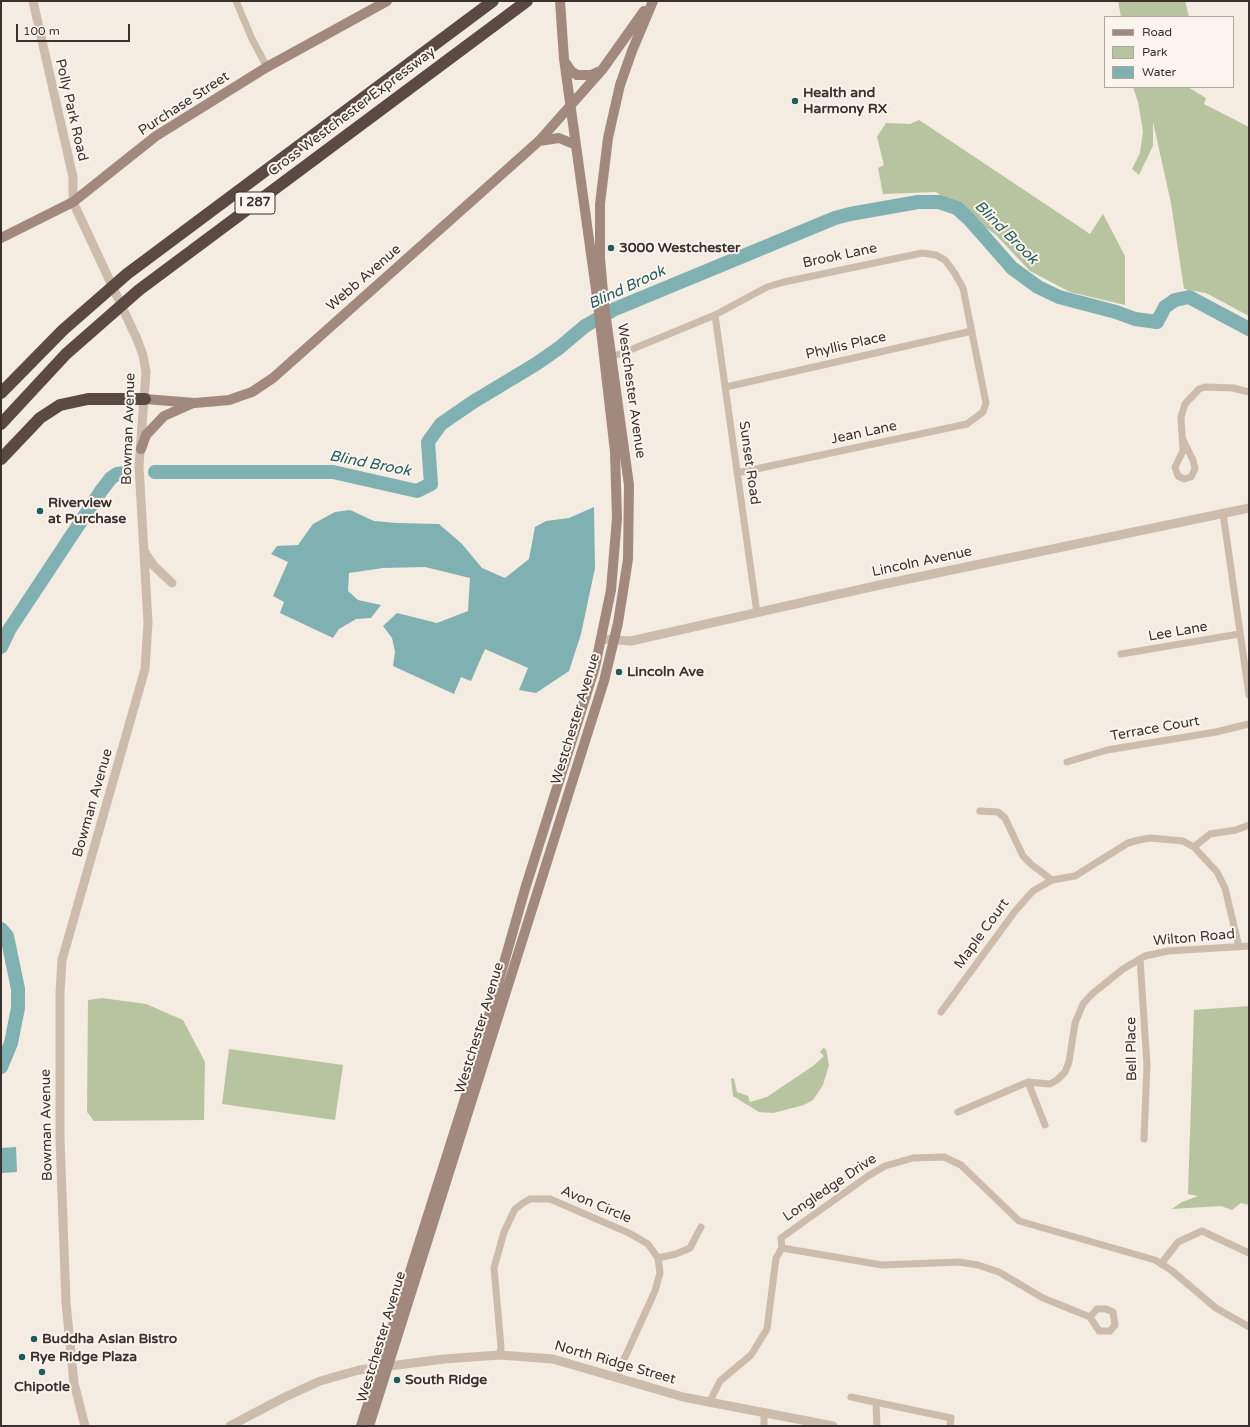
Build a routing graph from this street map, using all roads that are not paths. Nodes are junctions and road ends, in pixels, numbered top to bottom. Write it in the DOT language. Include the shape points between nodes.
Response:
graph roads {
  1 [pos="33,1"];
  2 [pos="236,1"];
  3 [pos="387,1"];
  4 [pos="493,1"];
  5 [pos="527,1"];
  6 [pos="560,1"];
  7 [pos="652,1"];
  8 [pos="564,59"];
  9 [pos="267,67"];
  10 [pos="602,70"];
  11 [pos="571,106"];
  12 [pos="539,141"];
  13 [pos="576,145"];
  14 [pos="73,202"];
  15 [pos="1,238"];
  16 [pos="601,302"];
  17 [pos="715,315"];
  18 [pos="972,331"];
  19 [pos="608,357"];
  20 [pos="726,387"];
  21 [pos="1249,392"];
  22 [pos="1,393"];
  23 [pos="145,399"];
  24 [pos="195,403"];
  25 [pos="986,403"];
  26 [pos="1,424"];
  27 [pos="1183,440"];
  28 [pos="141,449"];
  29 [pos="1,459"];
  30 [pos="737,473"];
  31 [pos="1249,508"];
  32 [pos="1223,513"];
  33 [pos="144,550"];
  34 [pos="172,583"];
  35 [pos="757,613"];
  36 [pos="1239,634"];
  37 [pos="601,639"];
  38 [pos="615,640"];
  39 [pos="1121,654"];
  40 [pos="1249,695"];
  41 [pos="1249,724"];
  42 [pos="1067,762"];
  43 [pos="980,812"];
  44 [pos="1249,825"];
  45 [pos="1194,847"];
  46 [pos="1052,880"];
  47 [pos="1249,946"];
  48 [pos="1239,947"];
  49 [pos="1140,960"];
  50 [pos="941,1012"];
  51 [pos="1028,1082"];
  52 [pos="958,1112"];
  53 [pos="1045,1125"];
  54 [pos="1144,1139"];
  55 [pos="701,1227"];
  56 [pos="782,1248"];
  57 [pos="1249,1253"];
  58 [pos="658,1258"];
  59 [pos="1161,1264"];
  60 [pos="1090,1317"];
  61 [pos="1249,1327"];
  62 [pos="500,1355"];
  63 [pos="384,1367"];
  64 [pos="617,1378"];
  65 [pos="851,1397"];
  66 [pos="708,1403"];
  67 [pos="876,1403"];
  68 [pos="764,1414"];
  69 [pos="85,1426"];
  70 [pos="230,1426"];
  71 [pos="361,1426"];
  72 [pos="369,1426"];
  73 [pos="764,1426"];
  74 [pos="833,1426"];
  75 [pos="877,1426"];
  76 [pos="950,1426"];
  1 -- 14 [label="street, Polly Park Road" via="73,177"];
  2 -- 9 [label="street" via="252,40"];
  3 -- 9 [label="main road, Purchase Street"];
  4 -- 22 [label="highway, Cross Westchester Expressway / I 287" via="127,274 52,340"];
  5 -- 26 [label="highway, Cross Westchester Expressway / I 287" via="134,294 61,359"];
  6 -- 8 [label="main road, Westchester Avenue"];
  7 -- 10 [label="main road, Webb Avenue"];
  7 -- 16 [label="main road, Westchester Avenue" via="620,85 608,138 600,219"];
  8 -- 10 [label="main road" via="571,72 577,75 591,76"];
  8 -- 11 [label="main road, Westchester Avenue"];
  9 -- 14 [label="main road, Purchase Street" via="156,136"];
  10 -- 11 [label="main road, Webb Avenue"];
  11 -- 12 [label="main road, Webb Avenue"];
  11 -- 13 [label="main road, Westchester Avenue"];
  12 -- 13 [label="main road" via="559,138"];
  12 -- 24 [label="main road, Webb Avenue" via="273,378 242,397"];
  13 -- 16 [label="main road, Westchester Avenue"];
  14 -- 15 [label="main road, Purchase Street"];
  14 -- 23 [label="street, Bowman Avenue" via="134,330 145,363"];
  16 -- 19 [label="main road, Westchester Avenue"];
  17 -- 18 [label="street, Brook Lane" via="767,287 784,282 899,257 930,253 945,260 954,272 962,288"];
  17 -- 19 [label="street, Brook Lane"];
  17 -- 20 [label="street, Sunset Road"];
  18 -- 20 [label="street, Phyllis Place"];
  18 -- 25 [label="street, Brook Lane"];
  19 -- 37 [label="main road, Westchester Avenue" via="617,496 613,575"];
  19 -- 38 [label="main road, Westchester Avenue" via="626,457 630,512 627,568"];
  20 -- 30 [label="street, Sunset Road"];
  21 -- 27 [label="street" via="1223,387 1199,389 1185,404 1181,417"];
  23 -- 24 [label="main road, Webb Avenue"];
  23 -- 28 [label="street, Bowman Avenue"];
  23 -- 29 [label="highway" via="88,399 60,405 40,418"];
  24 -- 28 [label="main road" via="164,416 146,435"];
  25 -- 30 [label="street, Jean Lane" via="983,412 967,424"];
  27 -- 27 [label="street" via="1195,469 1191,477 1184,479 1178,476 1175,467 1183,451"];
  28 -- 33 [label="street, Bowman Avenue"];
  30 -- 35 [label="street, Sunset Road"];
  31 -- 32 [label="street, Lincoln Avenue"];
  32 -- 35 [label="street, Lincoln Avenue"];
  32 -- 36 [label="street"];
  33 -- 34 [label="street" via="154,566"];
  33 -- 69 [label="street, Bowman Avenue" via="148,623 145,669 62,960 60,980 60,1139 66,1303 74,1383"];
  35 -- 38 [label="street, Lincoln Avenue" via="631,641"];
  36 -- 39 [label="street, Lee Lane"];
  36 -- 40 [label="street"];
  37 -- 38 [label="street, Lincoln Avenue"];
  37 -- 63 [label="main road, Westchester Avenue" via="595,667"];
  38 -- 63 [label="main road, Westchester Avenue"];
  41 -- 42 [label="street, Terrace Court" via="1107,750"];
  43 -- 46 [label="street" via="998,812 1005,818 1023,856"];
  44 -- 45 [label="street" via="1210,834"];
  45 -- 46 [label="street" via="1183,841 1170,839 1138,840 1128,843 1075,876"];
  45 -- 48 [label="street" via="1218,872 1225,888"];
  46 -- 50 [label="street, Maple Court" via="1033,891 1016,910"];
  47 -- 48 [label="street, Wilton Road"];
  48 -- 49 [label="street, Wilton Road" via="1168,951 1145,956"];
  49 -- 51 [label="street, Wilton Road" via="1122,969 1083,1004 1075,1023 1065,1072 1050,1084"];
  49 -- 54 [label="street, Bell Place" via="1147,1065"];
  51 -- 52 [label="street, Wilton Road"];
  51 -- 53 [label="street"];
  55 -- 58 [label="street" via="690,1248"];
  56 -- 59 [label="street, Longledge Drive" via="781,1238 788,1232 885,1166 913,1158 944,1157 971,1173 1019,1221 1141,1255"];
  56 -- 60 [label="street" via="882,1265 959,1262 978,1265 999,1272 1043,1298"];
  56 -- 66 [label="street, Longledge Drive" via="776,1258 767,1329 751,1355 720,1381"];
  57 -- 59 [label="street" via="1202,1231 1178,1242"];
  58 -- 62 [label="street, Avon Circle" via="648,1244 629,1233 561,1203 542,1198 530,1199 523,1203 510,1217 494,1268"];
  58 -- 64 [label="street" via="660,1273 655,1291 620,1366"];
  59 -- 61 [label="street, Longledge Drive" via="1172,1270 1216,1308"];
  62 -- 63 [label="street, North Ridge Street"];
  62 -- 64 [label="street, North Ridge Street" via="553,1359"];
  63 -- 70 [label="street, North Ridge Street" via="359,1370 320,1381"];
  63 -- 71 [label="main road, Westchester Avenue"];
  63 -- 72 [label="main road, Westchester Avenue"];
  64 -- 66 [label="street, North Ridge Street"];
  65 -- 67 [label="street"];
  66 -- 68 [label="street, North Ridge Street"];
  67 -- 75 [label="street"];
  67 -- 76 [label="street" via="951,1418"];
  68 -- 73 [label="street"];
  68 -- 74 [label="street, North Ridge Street"];
}
